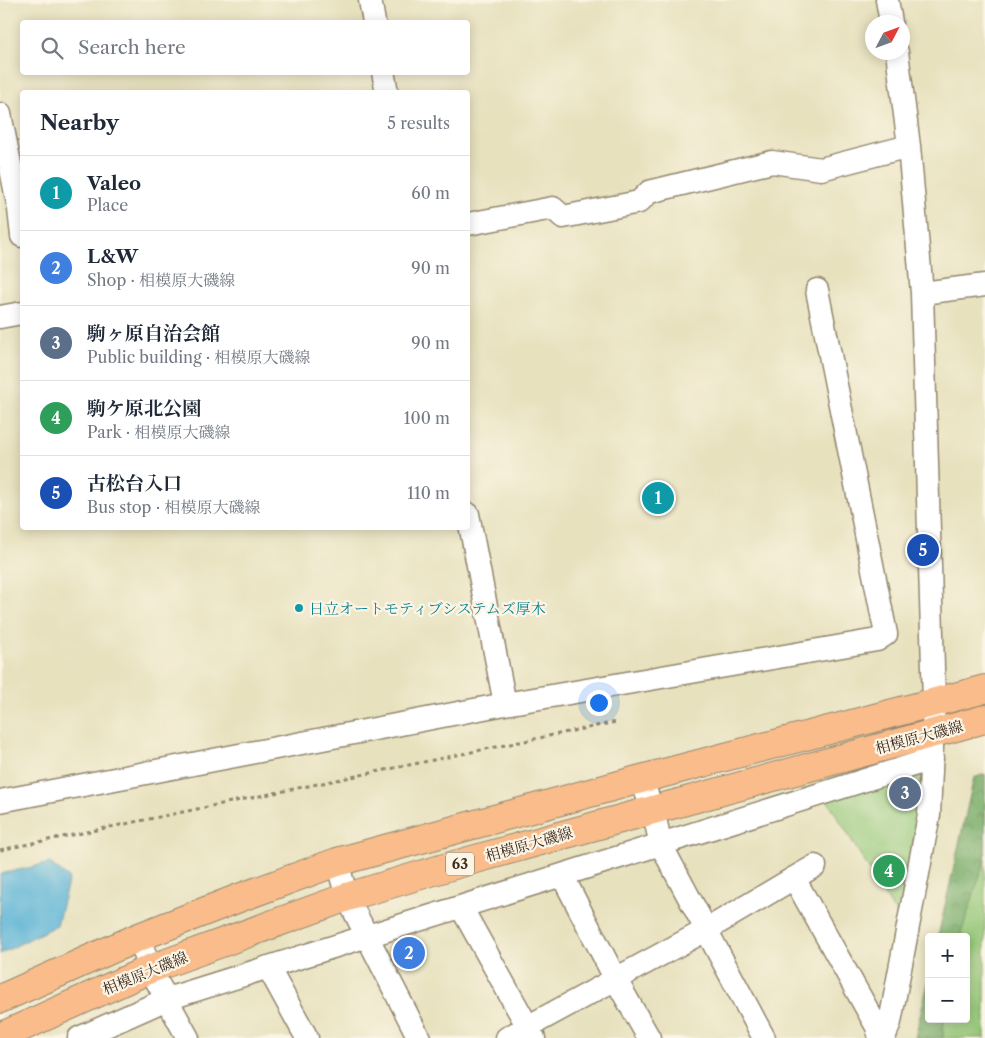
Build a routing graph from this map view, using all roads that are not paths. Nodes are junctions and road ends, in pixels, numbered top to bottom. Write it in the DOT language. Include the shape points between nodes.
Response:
graph roads {
  1 [pos="370,0"];
  2 [pos="887,0"];
  3 [pos="890,15"];
  4 [pos="374,20"];
  5 [pos="897,60"];
  6 [pos="384,75"];
  7 [pos="387,90"];
  8 [pos="0,114"];
  9 [pos="909,146"];
  10 [pos="14,212"];
  11 [pos="470,224"];
  12 [pos="20,230"];
  13 [pos="985,285"];
  14 [pos="816,290"];
  15 [pos="922,293"];
  16 [pos="20,313"];
  17 [pos="0,317"];
  18 [pos="470,524"];
  19 [pos="985,689"];
  20 [pos="934,702"];
  21 [pos="505,704"];
  22 [pos="985,719"];
  23 [pos="934,732"];
  24 [pos="932,759"];
  25 [pos="642,779"];
  26 [pos="0,801"];
  27 [pos="653,810"];
  28 [pos="660,845"];
  29 [pos="337,862"];
  30 [pos="815,866"];
  31 [pos="562,875"];
  32 [pos="794,878"];
  33 [pos="347,897"];
  34 [pos="461,907"];
  35 [pos="706,930"];
  36 [pos="140,937"];
  37 [pos="366,937"];
  38 [pos="268,967"];
  39 [pos="150,969"];
  40 [pos="616,980"];
  41 [pos="0,999"];
  42 [pos="167,999"];
  43 [pos="531,1033"];
  44 [pos="0,1037"];
  45 [pos="79,1038"];
  46 [pos="188,1038"];
  47 [pos="306,1038"];
  48 [pos="420,1038"];
  49 [pos="507,1038"];
  50 [pos="648,1038"];
  51 [pos="764,1038"];
  52 [pos="880,1038"];
  53 [pos="884,1038"];
  1 -- 4 [label="street"];
  2 -- 3 [label="street"];
  5 -- 9 [label="street"];
  6 -- 7 [label="street"];
  8 -- 10 [label="street"];
  9 -- 11 [label="street" via="821,169 772,162 649,192 639,202 563,217 553,208"];
  9 -- 15 [label="street"];
  10 -- 12 [label="street"];
  13 -- 15 [label="street"];
  14 -- 21 [label="street" via="886,634 877,640"];
  15 -- 20 [label="street"];
  16 -- 17 [label="street"];
  18 -- 21 [label="street"];
  19 -- 20 [label="main road, 相模原大磯線 / 63"];
  20 -- 23 [label="street"];
  20 -- 25 [label="main road, 相模原大磯線 / 63"];
  21 -- 26 [label="street"];
  22 -- 23 [label="main road, 相模原大磯線 / 63"];
  23 -- 24 [label="street"];
  23 -- 27 [label="main road, 相模原大磯線 / 63"];
  24 -- 28 [label="street"];
  24 -- 53 [label="street" via="929,815 890,1022"];
  25 -- 27 [label="street"];
  25 -- 29 [label="main road, 相模原大磯線 / 63"];
  27 -- 28 [label="street"];
  27 -- 33 [label="main road, 相模原大磯線 / 63"];
  28 -- 31 [label="street"];
  28 -- 35 [label="street"];
  29 -- 33 [label="street"];
  29 -- 36 [label="main road, 相模原大磯線 / 63"];
  30 -- 32 [label="street"];
  31 -- 34 [label="street"];
  31 -- 40 [label="street"];
  32 -- 35 [label="street"];
  32 -- 52 [label="street" via="877,1027"];
  33 -- 37 [label="street"];
  33 -- 39 [label="main road, 相模原大磯線 / 63"];
  34 -- 37 [label="street"];
  34 -- 43 [label="street"];
  35 -- 40 [label="street"];
  35 -- 51 [label="street"];
  36 -- 39 [label="street"];
  36 -- 41 [label="main road, 相模原大磯線 / 63"];
  37 -- 38 [label="street"];
  37 -- 48 [label="street"];
  38 -- 42 [label="street"];
  38 -- 47 [label="street"];
  39 -- 42 [label="street"];
  39 -- 44 [label="main road, 相模原大磯線 / 63"];
  40 -- 43 [label="street"];
  40 -- 50 [label="street"];
  42 -- 45 [label="street"];
  42 -- 46 [label="street"];
  43 -- 49 [label="street"];
}
